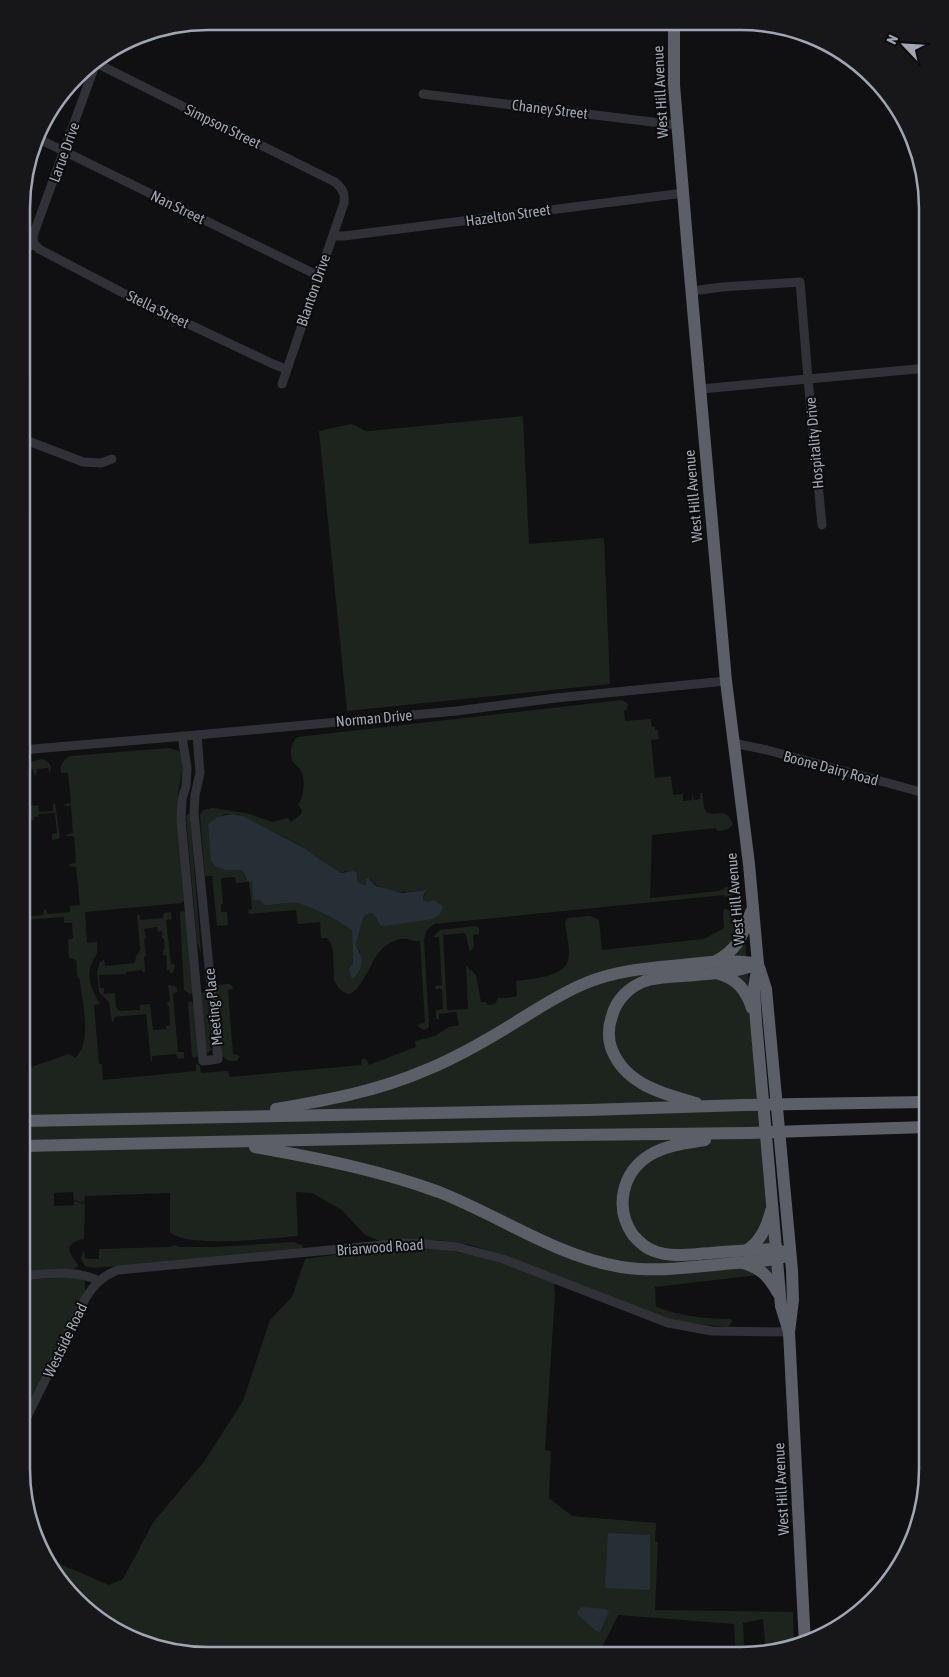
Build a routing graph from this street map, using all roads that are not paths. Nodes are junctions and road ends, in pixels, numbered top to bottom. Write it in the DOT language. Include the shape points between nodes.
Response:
graph roads {
  1 [pos="674,30"];
  2 [pos="102,65"];
  3 [pos="91,74"];
  4 [pos="422,94"];
  5 [pos="677,125"];
  6 [pos="43,141"];
  7 [pos="64,152"];
  8 [pos="684,193"];
  9 [pos="344,196"];
  10 [pos="333,236"];
  11 [pos="34,244"];
  12 [pos="30,246"];
  13 [pos="318,276"];
  14 [pos="692,291"];
  15 [pos="286,369"];
  16 [pos="919,369"];
  17 [pos="808,379"];
  18 [pos="282,384"];
  19 [pos="701,389"];
  20 [pos="30,442"];
  21 [pos="112,459"];
  22 [pos="822,525"];
  23 [pos="726,682"];
  24 [pos="197,735"];
  25 [pos="182,736"];
  26 [pos="733,743"];
  27 [pos="30,749"];
  28 [pos="919,792"];
  29 [pos="752,908"];
  30 [pos="758,964"];
  31 [pos="716,967"];
  32 [pos="756,1021"];
  33 [pos="919,1102"];
  34 [pos="710,1106"];
  35 [pos="214,1116"];
  36 [pos="30,1121"];
  37 [pos="919,1127"];
  38 [pos="748,1133"];
  39 [pos="228,1142"];
  40 [pos="30,1146"];
  41 [pos="772,1203"];
  42 [pos="776,1254"];
  43 [pos="790,1255"];
  44 [pos="743,1256"];
  45 [pos="30,1276"];
  46 [pos="99,1280"];
  47 [pos="780,1296"];
  48 [pos="789,1332"];
  49 [pos="30,1411"];
  50 [pos="805,1635"];
  1 -- 5 [label="highway, West Hill Avenue"];
  2 -- 9 [label="street, Simpson Street" via="335,182 341,186"];
  3 -- 7 [label="street, Larue Drive"];
  4 -- 5 [label="street, Chaney Street"];
  5 -- 8 [label="highway, West Hill Avenue"];
  6 -- 7 [label="street, Nan Street"];
  7 -- 11 [label="street, Larue Drive" via="32,238"];
  7 -- 13 [label="street, Nan Street"];
  8 -- 10 [label="street, Hazelton Street"];
  8 -- 14 [label="highway, West Hill Avenue"];
  9 -- 10 [label="street, Blanton Drive"];
  10 -- 13 [label="street, Blanton Drive"];
  11 -- 12 [label="street"];
  11 -- 15 [label="street, Stella Street" via="39,250 125,294"];
  13 -- 15 [label="street, Blanton Drive"];
  14 -- 17 [label="street" via="800,282"];
  14 -- 19 [label="highway, West Hill Avenue"];
  15 -- 18 [label="street, Blanton Drive"];
  16 -- 17 [label="street"];
  17 -- 19 [label="street, Hospitality Drive"];
  17 -- 22 [label="street, Hospitality Drive"];
  19 -- 23 [label="highway, West Hill Avenue"];
  20 -- 21 [label="street" via="84,462 101,463"];
  23 -- 24 [label="street, Norman Drive"];
  23 -- 26 [label="highway, West Hill Avenue"];
  24 -- 25 [label="street, Norman Drive"];
  24 -- 25 [label="street, Meeting Place" via="200,773 195,795 195,821 218,1059 203,1061 181,818 187,768"];
  25 -- 27 [label="street, Norman Drive"];
  26 -- 28 [label="street, Boone Dairy Road"];
  26 -- 29 [label="highway, West Hill Avenue"];
  29 -- 30 [label="highway, West Hill Avenue"];
  29 -- 31 [label="highway" via="737,946"];
  30 -- 31 [label="highway" via="742,961"];
  30 -- 32 [label="highway, West Hill Avenue" via="754,988"];
  30 -- 43 [label="highway, West Hill Avenue" via="766,989"];
  31 -- 32 [label="highway" via="744,990"];
  31 -- 34 [label="highway" via="644,982 630,989 612,1014 609,1029 611,1047 628,1073 662,1093"];
  31 -- 35 [label="highway" via="631,970 586,983 465,1052 383,1087 325,1101"];
  32 -- 41 [label="highway, West Hill Avenue"];
  33 -- 34 [label="highway, bridge"];
  34 -- 35 [label="highway"];
  35 -- 36 [label="highway"];
  37 -- 38 [label="highway, bridge"];
  38 -- 39 [label="highway"];
  38 -- 44 [label="highway" via="669,1147 649,1156 635,1167 627,1180 622,1203 633,1234 656,1252"];
  39 -- 40 [label="highway"];
  39 -- 44 [label="highway" via="399,1178 600,1263 677,1269"];
  41 -- 42 [label="highway, West Hill Avenue"];
  41 -- 44 [label="highway" via="759,1238"];
  42 -- 43 [label="highway"];
  42 -- 44 [label="highway"];
  42 -- 47 [label="highway, West Hill Avenue"];
  43 -- 48 [label="highway, West Hill Avenue" via="793,1300"];
  44 -- 47 [label="highway" via="762,1271"];
  45 -- 46 [label="street" via="80,1274"];
  46 -- 48 [label="street, Briarwood Road" via="118,1270 390,1244 426,1244 457,1247 503,1259 668,1323 712,1331"];
  46 -- 49 [label="street, Westside Road" via="85,1299"];
  47 -- 48 [label="highway, West Hill Avenue"];
  48 -- 50 [label="highway, West Hill Avenue"];
}
